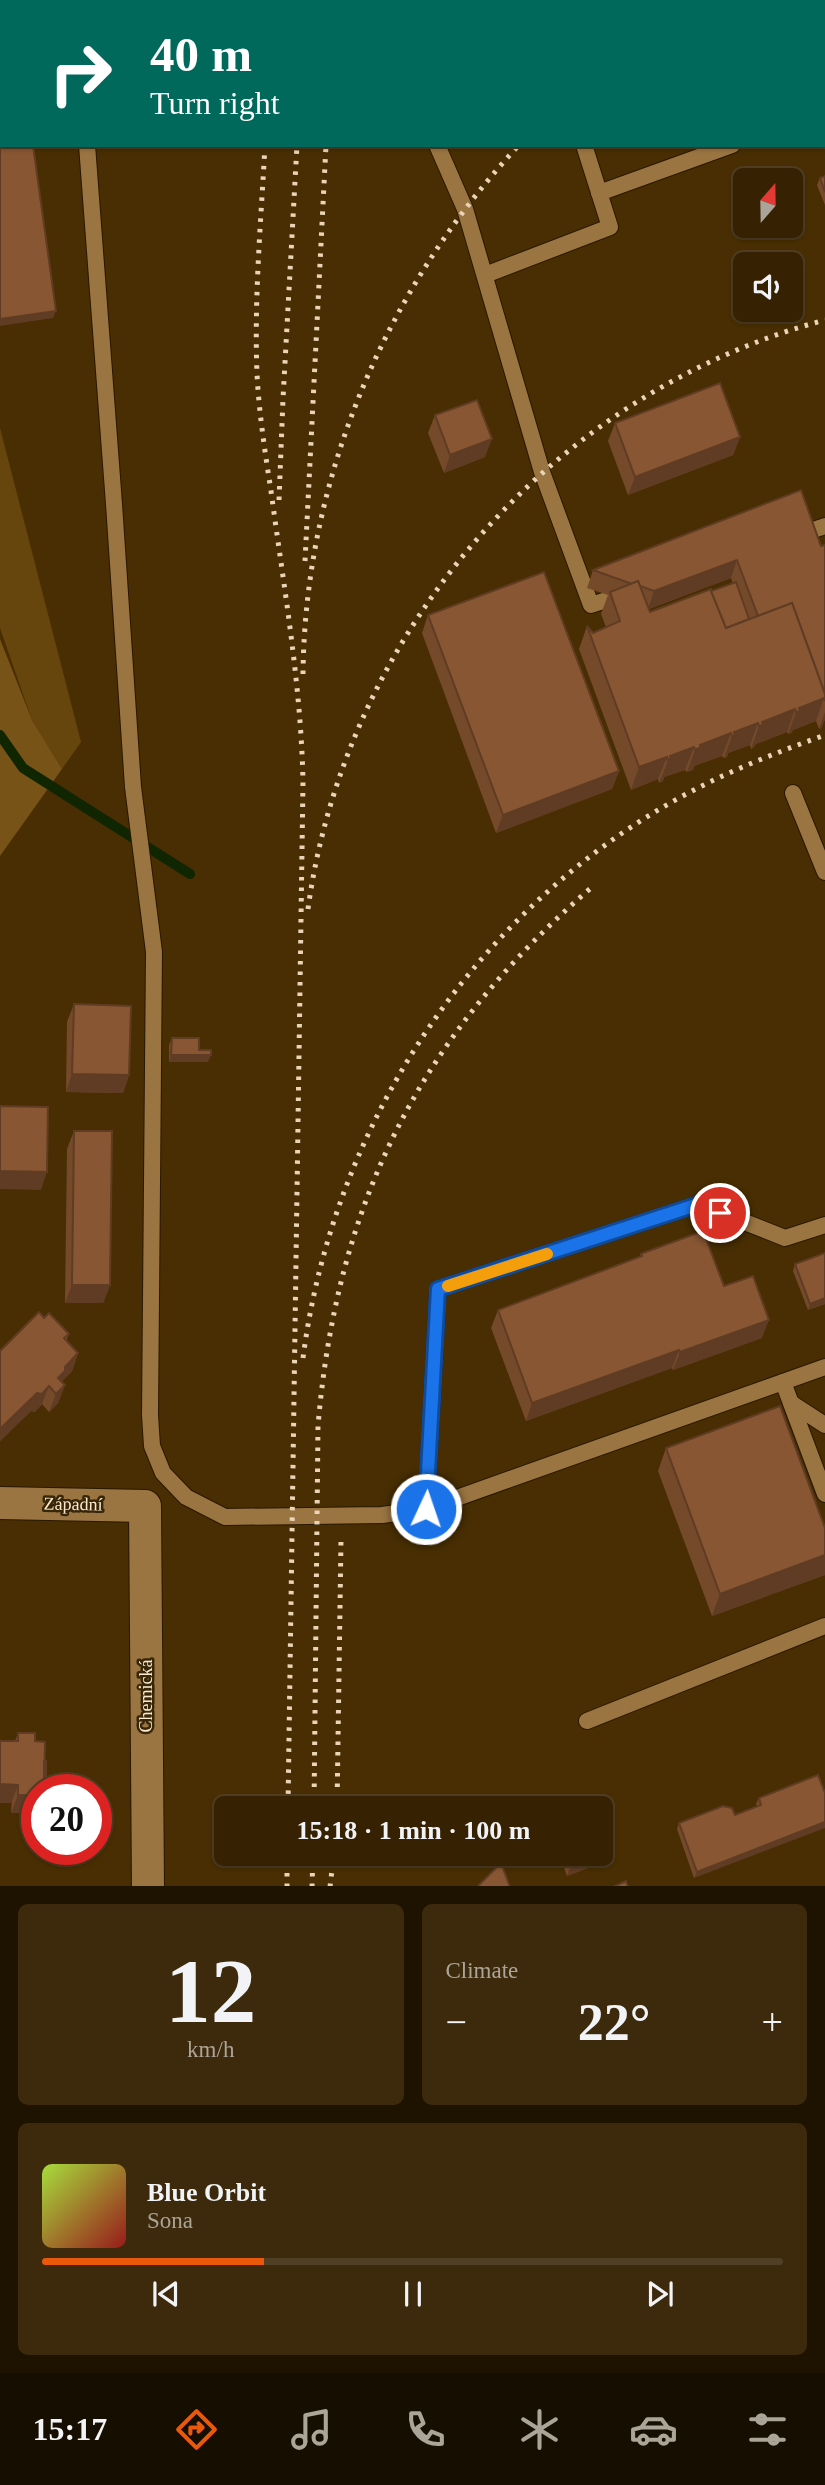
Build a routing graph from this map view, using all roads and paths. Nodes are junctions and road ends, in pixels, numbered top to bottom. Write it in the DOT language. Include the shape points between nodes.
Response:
graph roads {
  1 [pos="87,147"];
  2 [pos="438,147"];
  3 [pos="585,147"];
  4 [pos="726,147"];
  5 [pos="599,193"];
  6 [pos="485,275"];
  7 [pos="825,526"];
  8 [pos="786,539"];
  9 [pos="643,588"];
  10 [pos="793,793"];
  11 [pos="825,873"];
  12 [pos="825,1225"];
  13 [pos="825,1367"];
  14 [pos="783,1382"];
  15 [pos="791,1403"];
  16 [pos="825,1425"];
  17 [pos="825,1494"];
  18 [pos="0,1503"];
  19 [pos="145,1506"];
  20 [pos="426,1509"];
  21 [pos="825,1626"];
  22 [pos="587,1721"];
  23 [pos="148,1886"];
  1 -- 20 [label="lane" via="133,787 153,952 152,1446 163,1474 186,1497 225,1517 382,1516"];
  2 -- 6 [label="lane" via="465,209"];
  3 -- 5 [label="lane"];
  4 -- 5 [label="lane"];
  5 -- 6 [label="lane" via="610,227"];
  6 -- 9 [label="lane" via="542,472 591,606"];
  7 -- 8 [label="lane"];
  10 -- 11 [label="lane"];
  12 -- 20 [label="lane" via="785,1238 699,1204 438,1289"];
  13 -- 14 [label="lane"];
  14 -- 15 [label="lane"];
  14 -- 20 [label="lane"];
  15 -- 16 [label="lane"];
  15 -- 17 [label="lane"];
  18 -- 19 [label="street, Západní"];
  19 -- 23 [label="street, Chemická"];
  21 -- 22 [label="lane"];
}
